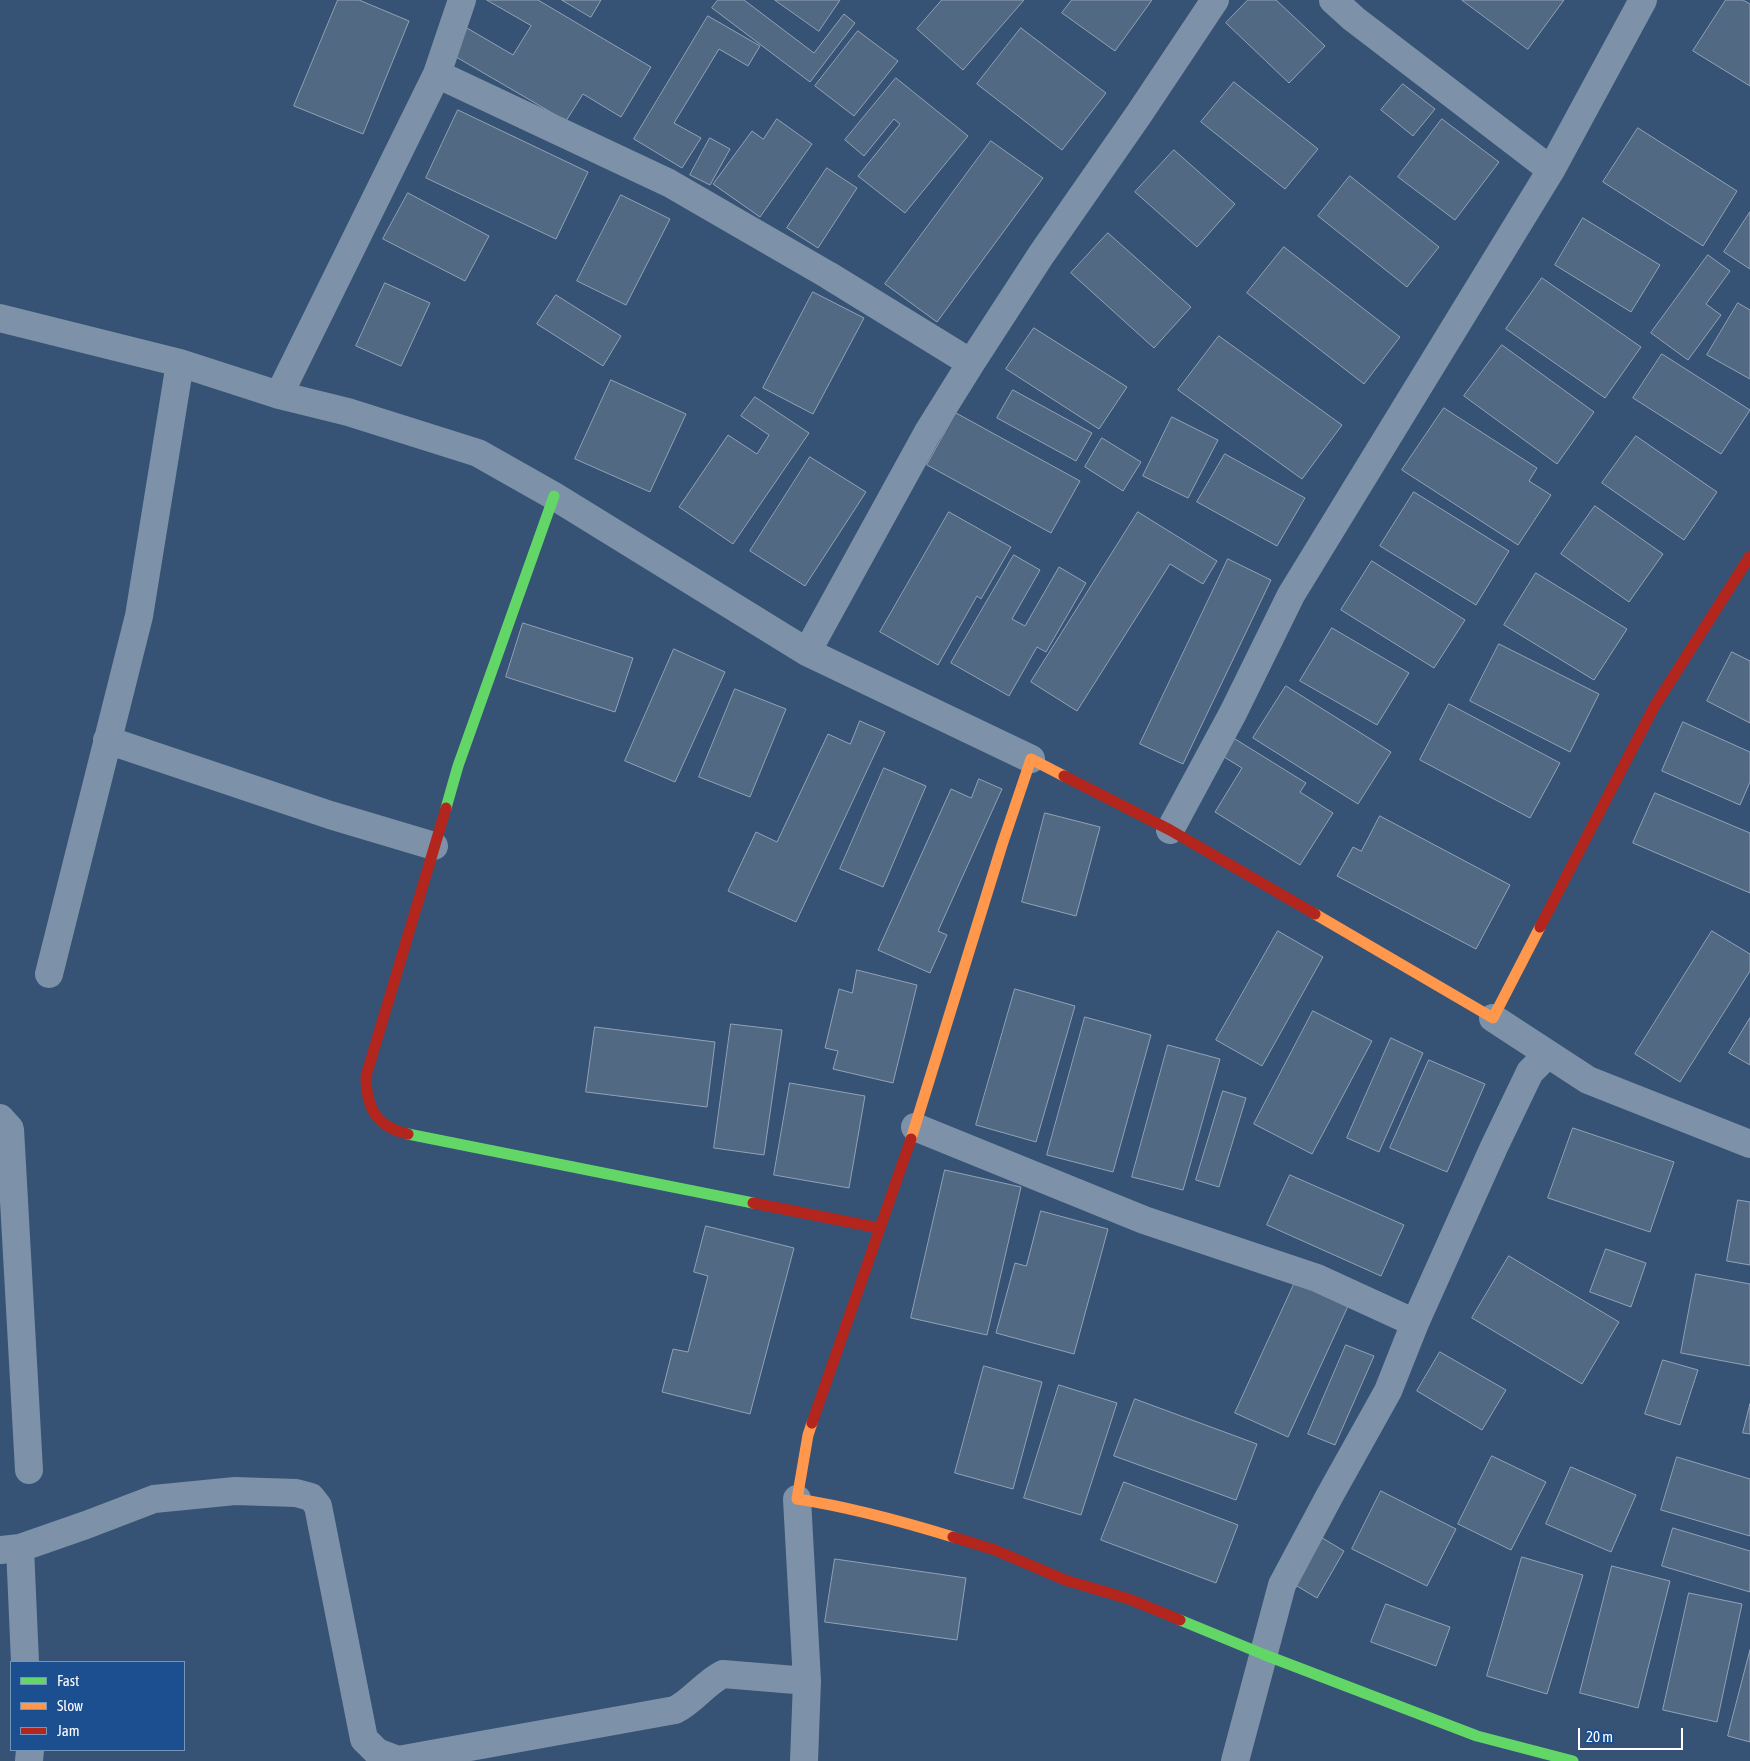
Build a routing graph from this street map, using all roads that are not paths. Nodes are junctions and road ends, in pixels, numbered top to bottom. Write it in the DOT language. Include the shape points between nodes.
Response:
graph roads {
  1 [pos="462,0"];
  2 [pos="1215,0"];
  3 [pos="1333,0"];
  4 [pos="1643,0"];
  5 [pos="437,74"];
  6 [pos="1551,170"];
  7 [pos="0,318"];
  8 [pos="180,363"];
  9 [pos="971,363"];
  10 [pos="279,395"];
  11 [pos="554,496"];
  12 [pos="1750,556"];
  13 [pos="807,652"];
  14 [pos="107,740"];
  15 [pos="1031,760"];
  16 [pos="1170,830"];
  17 [pos="434,846"];
  18 [pos="49,974"];
  19 [pos="1493,1018"];
  20 [pos="1548,1054"];
  21 [pos="0,1118"];
  22 [pos="915,1127"];
  23 [pos="1750,1144"];
  24 [pos="880,1228"];
  25 [pos="10,1299"];
  26 [pos="1416,1323"];
  27 [pos="29,1470"];
  28 [pos="797,1499"];
  29 [pos="10,1549"];
  30 [pos="1265,1655"];
  31 [pos="25,1661"];
  32 [pos="807,1681"];
  33 [pos="804,1761"];
  34 [pos="1235,1761"];
  35 [pos="1574,1761"];
  1 -- 5 [label="street"];
  2 -- 9 [label="street"];
  3 -- 6 [label="street"];
  4 -- 6 [label="street"];
  5 -- 9 [label="street" via="669,183"];
  5 -- 10 [label="street"];
  6 -- 16 [label="street" via="1291,595 1234,712"];
  7 -- 8 [label="street"];
  8 -- 10 [label="street"];
  8 -- 14 [label="street" via="139,616"];
  9 -- 13 [label="street" via="928,432"];
  10 -- 11 [label="street" via="348,412 478,453"];
  11 -- 13 [label="street"];
  11 -- 17 [label="street" via="458,766"];
  12 -- 19 [label="street" via="1654,707"];
  13 -- 15 [label="street"];
  14 -- 17 [label="street" via="330,815"];
  14 -- 18 [label="street"];
  15 -- 16 [label="street"];
  15 -- 22 [label="street"];
  16 -- 19 [label="street"];
  17 -- 24 [label="street" via="366,1076 366,1094 375,1117 395,1130"];
  19 -- 20 [label="street"];
  20 -- 23 [label="street" via="1588,1080"];
  20 -- 26 [label="street" via="1530,1072"];
  21 -- 25 [label="street" via="10,1129"];
  22 -- 24 [label="street"];
  22 -- 26 [label="street" via="1144,1220 1317,1278"];
  24 -- 28 [label="street" via="808,1435"];
  25 -- 27 [label="street"];
  26 -- 30 [label="street" via="1388,1390 1282,1585"];
  28 -- 30 [label="street" via="894,1519 994,1550 1065,1580 1129,1599"];
  28 -- 32 [label="street"];
  29 -- 31 [label="street"];
  29 -- 32 [label="street" via="154,1499 235,1491 296,1493 311,1497 318,1506 364,1739 377,1752 398,1760 675,1710 723,1674"];
  30 -- 34 [label="street"];
  30 -- 35 [label="street" via="1477,1736"];
  32 -- 33 [label="street"];
}
